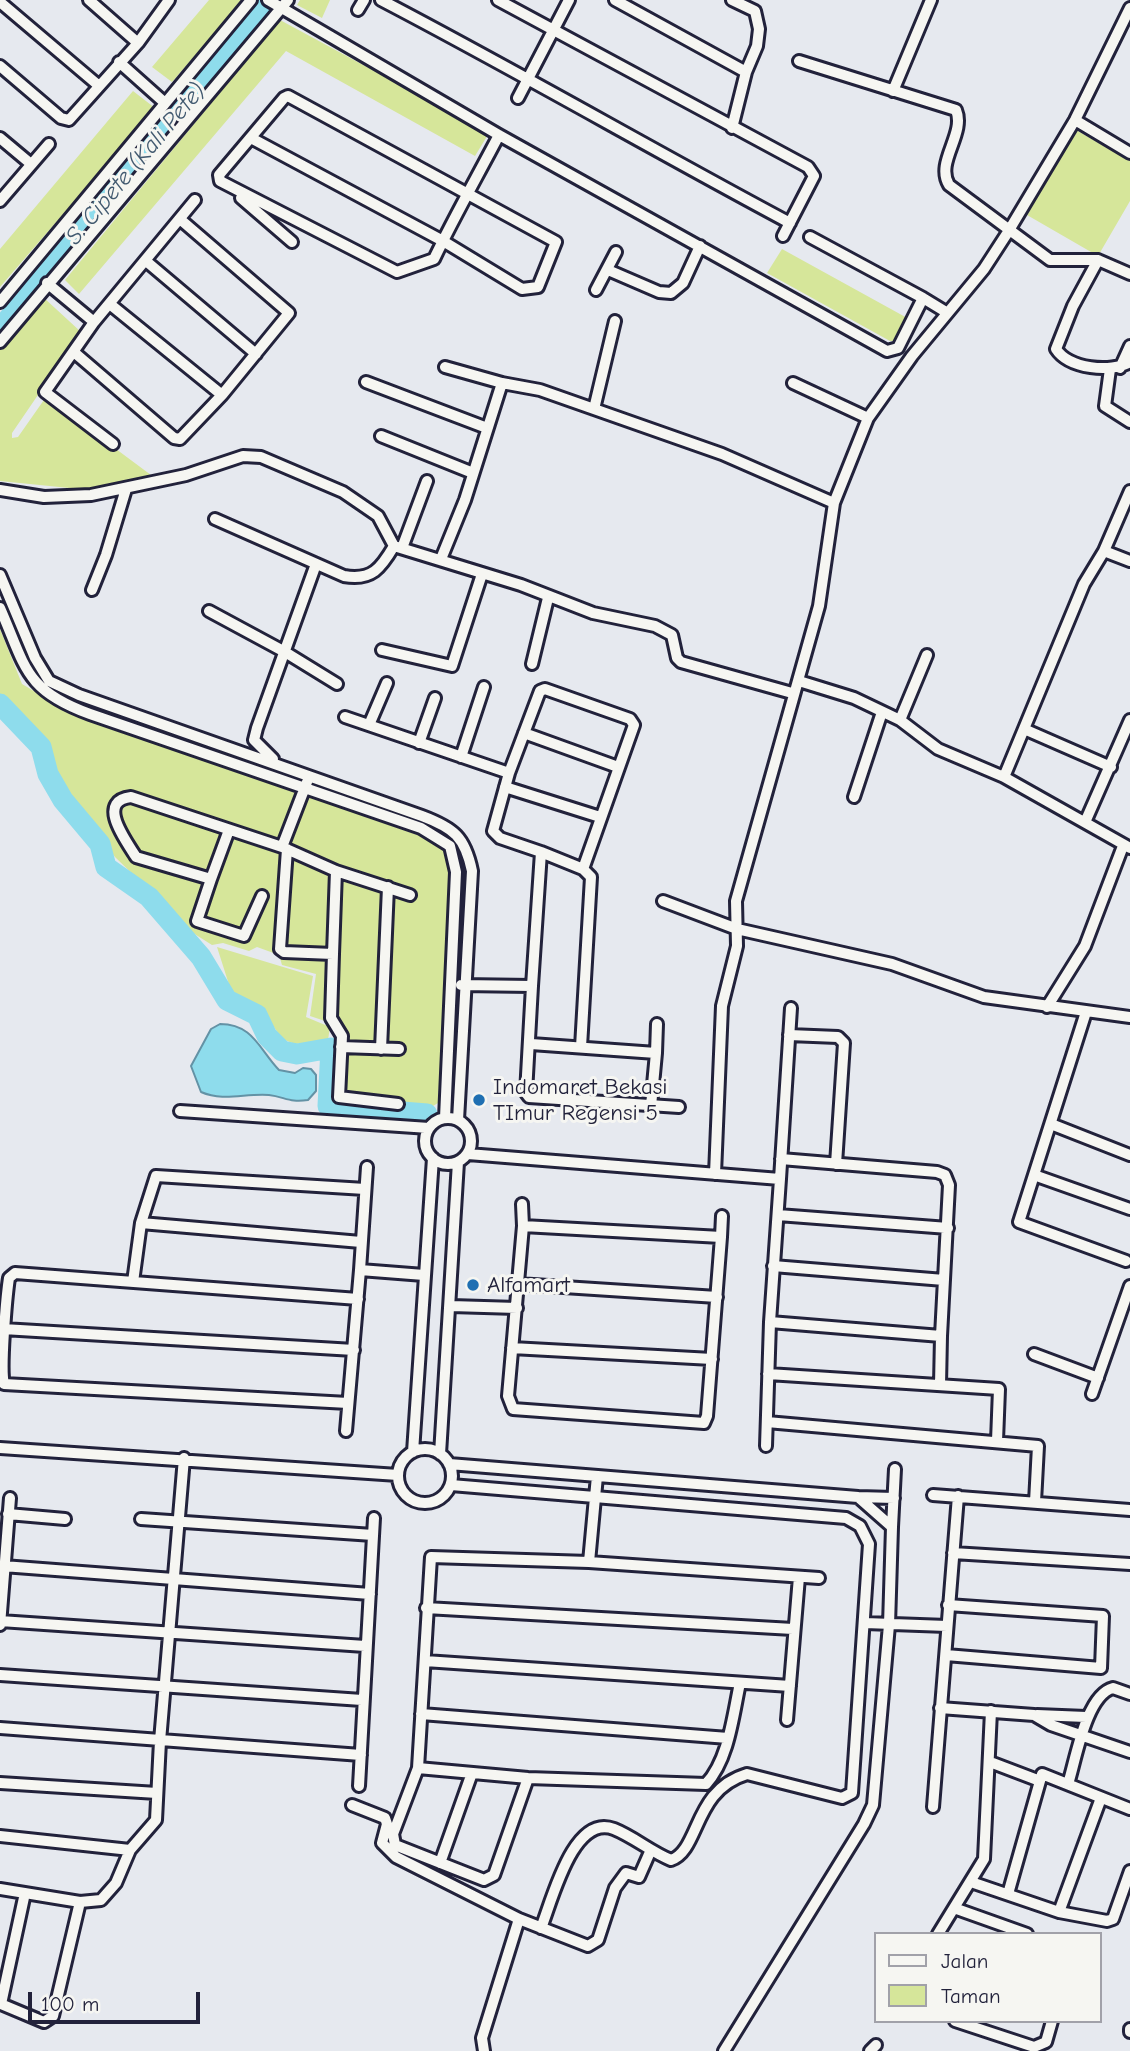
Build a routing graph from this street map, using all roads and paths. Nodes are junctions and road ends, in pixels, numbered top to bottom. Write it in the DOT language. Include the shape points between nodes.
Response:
graph roads {
  1 [pos="89,0"];
  2 [pos="169,0"];
  3 [pos="251,0"];
  4 [pos="381,0"];
  5 [pos="498,0"];
  6 [pos="569,0"];
  7 [pos="615,0"];
  8 [pos="732,0"];
  9 [pos="931,0"];
  10 [pos="0,2"];
  11 [pos="279,4"];
  12 [pos="1130,8"];
  13 [pos="553,28"];
  14 [pos="138,43"];
  15 [pos="799,61"];
  16 [pos="119,62"];
  17 [pos="0,66"];
  18 [pos="746,72"];
  19 [pos="527,77"];
  20 [pos="98,85"];
  21 [pos="894,91"];
  22 [pos="518,98"];
  23 [pos="165,103"];
  24 [pos="1075,120"];
  25 [pos="732,128"];
  26 [pos="499,135"];
  27 [pos="0,138"];
  28 [pos="251,138"];
  29 [pos="49,144"];
  30 [pos="1130,153"];
  31 [pos="31,164"];
  32 [pos="226,185"];
  33 [pos="468,192"];
  34 [pos="195,200"];
  35 [pos="0,201"];
  36 [pos="181,220"];
  37 [pos="790,223"];
  38 [pos="1008,232"];
  39 [pos="783,236"];
  40 [pos="810,237"];
  41 [pos="443,241"];
  42 [pos="292,242"];
  43 [pos="700,246"];
  44 [pos="616,252"];
  45 [pos="1098,260"];
  46 [pos="146,261"];
  47 [pos="607,270"];
  48 [pos="1130,274"];
  49 [pos="47,282"];
  50 [pos="596,290"];
  51 [pos="923,298"];
  52 [pos="0,302"];
  53 [pos="111,305"];
  54 [pos="946,312"];
  55 [pos="615,321"];
  56 [pos="94,323"];
  57 [pos="0,342"];
  58 [pos="1130,346"];
  59 [pos="75,353"];
  60 [pos="256,354"];
  61 [pos="1120,366"];
  62 [pos="445,367"];
  63 [pos="366,382"];
  64 [pos="502,383"];
  65 [pos="793,383"];
  66 [pos="222,395"];
  67 [pos="594,409"];
  68 [pos="869,418"];
  69 [pos="1130,422"];
  70 [pos="487,428"];
  71 [pos="381,436"];
  72 [pos="113,444"];
  73 [pos="473,473"];
  74 [pos="427,481"];
  75 [pos="126,489"];
  76 [pos="0,490"];
  77 [pos="1130,491"];
  78 [pos="834,503"];
  79 [pos="215,519"];
  80 [pos="398,547"];
  81 [pos="1104,551"];
  82 [pos="440,559"];
  83 [pos="1130,561"];
  84 [pos="316,564"];
  85 [pos="482,574"];
  86 [pos="0,575"];
  87 [pos="92,590"];
  88 [pos="548,598"];
  89 [pos="0,608"];
  90 [pos="209,611"];
  91 [pos="382,650"];
  92 [pos="285,652"];
  93 [pos="927,654"];
  94 [pos="532,664"];
  95 [pos="799,681"];
  96 [pos="387,683"];
  97 [pos="337,684"];
  98 [pos="484,687"];
  99 [pos="792,693"];
  100 [pos="79,695"];
  101 [pos="435,698"];
  102 [pos="74,709"];
  103 [pos="883,712"];
  104 [pos="345,717"];
  105 [pos="900,720"];
  106 [pos="1130,720"];
  107 [pos="369,725"];
  108 [pos="1024,729"];
  109 [pos="524,733"];
  110 [pos="419,743"];
  111 [pos="461,757"];
  112 [pos="280,765"];
  113 [pos="618,767"];
  114 [pos="1111,767"];
  115 [pos="509,773"];
  116 [pos="309,776"];
  117 [pos="1004,777"];
  118 [pos="505,787"];
  119 [pos="304,789"];
  120 [pos="854,797"];
  121 [pos="600,817"];
  122 [pos="1086,820"];
  123 [pos="229,830"];
  124 [pos="1127,846"];
  125 [pos="284,848"];
  126 [pos="541,852"];
  127 [pos="583,869"];
  128 [pos="336,871"];
  129 [pos="211,879"];
  130 [pos="388,887"];
  131 [pos="410,895"];
  132 [pos="262,896"];
  133 [pos="663,901"];
  134 [pos="737,929"];
  135 [pos="333,954"];
  136 [pos="453,985"];
  137 [pos="467,985"];
  138 [pos="532,986"];
  139 [pos="1047,1007"];
  140 [pos="791,1008"];
  141 [pos="1086,1012"];
  142 [pos="1130,1017"];
  143 [pos="657,1024"];
  144 [pos="789,1035"];
  145 [pos="531,1044"];
  146 [pos="341,1047"];
  147 [pos="581,1047"];
  148 [pos="381,1049"];
  149 [pos="399,1049"];
  150 [pos="656,1054"];
  151 [pos="398,1104"];
  152 [pos="650,1106"];
  153 [pos="679,1107"];
  154 [pos="180,1111"];
  155 [pos="445,1118"];
  156 [pos="458,1120"];
  157 [pos="1051,1124"];
  158 [pos="429,1128"];
  159 [pos="468,1154"];
  160 [pos="1130,1155"];
  161 [pos="433,1158"];
  162 [pos="781,1159"];
  163 [pos="458,1162"];
  164 [pos="836,1164"];
  165 [pos="367,1167"];
  166 [pos="715,1174"];
  167 [pos="1034,1175"];
  168 [pos="780,1179"];
  169 [pos="365,1189"];
  170 [pos="522,1204"];
  171 [pos="1130,1209"];
  172 [pos="778,1214"];
  173 [pos="722,1216"];
  174 [pos="141,1223"];
  175 [pos="523,1226"];
  176 [pos="947,1228"];
  177 [pos="721,1237"];
  178 [pos="362,1242"];
  179 [pos="1126,1261"];
  180 [pos="773,1266"];
  181 [pos="360,1270"];
  182 [pos="424,1275"];
  183 [pos="944,1280"];
  184 [pos="133,1282"];
  185 [pos="518,1284"];
  186 [pos="1130,1286"];
  187 [pos="717,1297"];
  188 [pos="358,1299"];
  189 [pos="451,1306"];
  190 [pos="517,1308"];
  191 [pos="770,1322"];
  192 [pos="3,1329"];
  193 [pos="941,1336"];
  194 [pos="512,1348"];
  195 [pos="354,1350"];
  196 [pos="1034,1354"];
  197 [pos="712,1359"];
  198 [pos="768,1374"];
  199 [pos="1098,1378"];
  200 [pos="940,1385"];
  201 [pos="1092,1394"];
  202 [pos="348,1403"];
  203 [pos="767,1422"];
  204 [pos="346,1431"];
  205 [pos="997,1441"];
  206 [pos="766,1446"];
  207 [pos="0,1448"];
  208 [pos="413,1452"];
  209 [pos="440,1454"];
  210 [pos="184,1458"];
  211 [pos="449,1464"];
  212 [pos="895,1469"];
  213 [pos="398,1475"];
  214 [pos="451,1485"];
  215 [pos="596,1485"];
  216 [pos="933,1495"];
  217 [pos="958,1496"];
  218 [pos="858,1497"];
  219 [pos="10,1498"];
  220 [pos="894,1499"];
  221 [pos="1035,1502"];
  222 [pos="1130,1510"];
  223 [pos="8,1514"];
  224 [pos="374,1518"];
  225 [pos="65,1519"];
  226 [pos="141,1520"];
  227 [pos="180,1522"];
  228 [pos="892,1527"];
  229 [pos="373,1535"];
  230 [pos="953,1553"];
  231 [pos="589,1562"];
  232 [pos="1130,1563"];
  233 [pos="3,1566"];
  234 [pos="173,1577"];
  235 [pos="799,1577"];
  236 [pos="819,1578"];
  237 [pos="370,1594"];
  238 [pos="948,1605"];
  239 [pos="426,1608"];
  240 [pos="0,1623"];
  241 [pos="868,1623"];
  242 [pos="887,1624"];
  243 [pos="947,1626"];
  244 [pos="793,1629"];
  245 [pos="170,1633"];
  246 [pos="365,1646"];
  247 [pos="946,1655"];
  248 [pos="425,1661"];
  249 [pos="0,1675"];
  250 [pos="740,1683"];
  251 [pos="790,1686"];
  252 [pos="164,1687"];
  253 [pos="1130,1694"];
  254 [pos="362,1700"];
  255 [pos="940,1708"];
  256 [pos="991,1711"];
  257 [pos="421,1714"];
  258 [pos="1034,1715"];
  259 [pos="1086,1717"];
  260 [pos="787,1720"];
  261 [pos="0,1728"];
  262 [pos="1083,1736"];
  263 [pos="728,1738"];
  264 [pos="160,1741"];
  265 [pos="1130,1752"];
  266 [pos="362,1755"];
  267 [pos="990,1762"];
  268 [pos="418,1768"];
  269 [pos="472,1773"];
  270 [pos="528,1778"];
  271 [pos="1040,1781"];
  272 [pos="0,1783"];
  273 [pos="1068,1784"];
  274 [pos="359,1786"];
  275 [pos="157,1793"];
  276 [pos="1101,1798"];
  277 [pos="352,1805"];
  278 [pos="933,1807"];
  279 [pos="1130,1809"];
  280 [pos="0,1836"];
  281 [pos="130,1850"];
  282 [pos="650,1852"];
  283 [pos="440,1863"];
  284 [pos="1130,1871"];
  285 [pos="971,1882"];
  286 [pos="0,1889"];
  287 [pos="25,1894"];
  288 [pos="1008,1894"];
  289 [pos="80,1902"];
  290 [pos="954,1908"];
  291 [pos="1059,1912"];
  292 [pos="519,1919"];
  293 [pos="541,1928"];
  294 [pos="939,1932"];
  295 [pos="1021,1932"];
  296 [pos="961,2023"];
  297 [pos="1051,2023"];
  298 [pos="484,2051"];
  299 [pos="724,2051"];
  1 -- 14 [label="street"];
  2 -- 14 [label="street"];
  3 -- 23 [label="street"];
  4 -- 19 [label="street"];
  5 -- 13 [label="street"];
  6 -- 13 [label="street"];
  7 -- 18 [label="street"];
  8 -- 18 [label="street" via="755,10 758,18 757,46"];
  9 -- 21 [label="street"];
  10 -- 20 [label="street"];
  11 -- 26 [label="street"];
  11 -- 49 [label="street"];
  12 -- 24 [label="street"];
  13 -- 19 [label="street"];
  13 -- 25 [label="street"];
  14 -- 16 [label="street"];
  15 -- 21 [label="street"];
  16 -- 20 [label="street"];
  16 -- 23 [label="street"];
  17 -- 20 [label="street" via="65,120"];
  18 -- 25 [label="street"];
  19 -- 22 [label="street"];
  19 -- 37 [label="street"];
  21 -- 38 [label="street" via="956,110 958,121 945,179"];
  23 -- 52 [label="street"];
  24 -- 30 [label="street"];
  24 -- 38 [label="street"];
  25 -- 37 [label="street" via="813,172"];
  26 -- 33 [label="street"];
  26 -- 43 [label="street"];
  27 -- 31 [label="street"];
  28 -- 32 [label="street" via="219,175"];
  28 -- 33 [label="street" via="288,96"];
  28 -- 41 [label="street"];
  29 -- 31 [label="street"];
  31 -- 35 [label="street"];
  32 -- 41 [label="street" via="397,272 435,259"];
  32 -- 42 [label="street"];
  33 -- 41 [label="street"];
  33 -- 41 [label="street" via="556,242 538,287 522,289"];
  34 -- 36 [label="street"];
  36 -- 46 [label="street"];
  36 -- 60 [label="street" via="289,311"];
  37 -- 39 [label="street"];
  38 -- 45 [label="street" via="1050,260"];
  38 -- 54 [label="street" via="984,269"];
  40 -- 51 [label="street"];
  43 -- 47 [label="street" via="682,283 671,293"];
  43 -- 51 [label="street" via="887,351 898,348"];
  44 -- 47 [label="street"];
  45 -- 48 [label="street"];
  45 -- 61 [label="street" via="1056,349 1060,356 1075,362"];
  46 -- 53 [label="street"];
  46 -- 60 [label="street"];
  47 -- 50 [label="street"];
  49 -- 56 [label="street"];
  49 -- 57 [label="street"];
  51 -- 54 [label="street"];
  53 -- 56 [label="street"];
  53 -- 66 [label="street"];
  54 -- 68 [label="street"];
  55 -- 67 [label="street"];
  56 -- 59 [label="street"];
  58 -- 61 [label="street"];
  59 -- 66 [label="street" via="174,438 184,438"];
  59 -- 72 [label="street" via="45,392"];
  60 -- 66 [label="street"];
  61 -- 69 [label="street" via="1105,406"];
  62 -- 64 [label="street"];
  63 -- 70 [label="street"];
  64 -- 67 [label="street" via="540,390"];
  64 -- 70 [label="street"];
  65 -- 68 [label="street"];
  67 -- 78 [label="street" via="722,454"];
  68 -- 78 [label="street"];
  70 -- 73 [label="street"];
  71 -- 73 [label="street"];
  73 -- 82 [label="street"];
  74 -- 80 [label="street"];
  75 -- 76 [label="street" via="66,498"];
  75 -- 80 [label="street" via="243,456 261,457 343,492 378,516"];
  75 -- 87 [label="street"];
  77 -- 81 [label="street"];
  78 -- 95 [label="street" via="819,606"];
  79 -- 84 [label="street"];
  80 -- 82 [label="street"];
  80 -- 84 [label="street" via="367,577 344,576"];
  81 -- 83 [label="street"];
  81 -- 108 [label="street" via="1084,584"];
  82 -- 85 [label="street"];
  84 -- 92 [label="street"];
  85 -- 88 [label="street"];
  85 -- 91 [label="street" via="452,667"];
  86 -- 100 [label="street" via="49,681"];
  88 -- 94 [label="street"];
  88 -- 99 [label="street" via="662,628 672,635 681,662"];
  89 -- 102 [label="street" via="26,671 43,693"];
  90 -- 92 [label="street"];
  92 -- 97 [label="street"];
  92 -- 112 [label="street" via="254,740"];
  93 -- 105 [label="street"];
  95 -- 99 [label="street"];
  95 -- 103 [label="street"];
  96 -- 107 [label="street"];
  98 -- 111 [label="street"];
  99 -- 134 [label="street" via="736,901"];
  100 -- 102 [label="street"];
  100 -- 112 [label="street"];
  101 -- 110 [label="street"];
  102 -- 119 [label="street"];
  103 -- 105 [label="street"];
  103 -- 120 [label="street"];
  104 -- 107 [label="street"];
  105 -- 117 [label="street" via="938,750"];
  106 -- 114 [label="street"];
  107 -- 110 [label="street"];
  108 -- 114 [label="street"];
  108 -- 117 [label="street"];
  109 -- 113 [label="street"];
  109 -- 113 [label="street" via="540,691 545,689 630,719 633,728"];
  109 -- 115 [label="street"];
  110 -- 111 [label="street"];
  111 -- 115 [label="street"];
  112 -- 116 [label="street"];
  113 -- 121 [label="street"];
  114 -- 122 [label="street"];
  115 -- 118 [label="street"];
  116 -- 119 [label="street"];
  116 -- 137 [label="street" via="442,824 464,843 472,872"];
  117 -- 122 [label="street"];
  118 -- 121 [label="street"];
  118 -- 126 [label="street" via="494,835"];
  119 -- 125 [label="street"];
  119 -- 136 [label="street" via="421,828 450,846 456,872"];
  121 -- 127 [label="street"];
  122 -- 124 [label="street"];
  123 -- 125 [label="street"];
  123 -- 129 [label="street"];
  123 -- 129 [label="street" via="131,797 115,806 114,822 136,857"];
  124 -- 139 [label="street" via="1085,946"];
  125 -- 128 [label="street"];
  125 -- 135 [label="street" via="280,948 290,954"];
  126 -- 127 [label="street"];
  126 -- 138 [label="street"];
  127 -- 147 [label="street" via="591,877"];
  128 -- 130 [label="street"];
  128 -- 135 [label="street"];
  129 -- 132 [label="street" via="196,918 219,929 246,935"];
  130 -- 131 [label="street"];
  130 -- 148 [label="street"];
  133 -- 134 [label="street"];
  134 -- 139 [label="street" via="892,964 984,997"];
  134 -- 166 [label="street" via="722,1006"];
  135 -- 146 [label="street" via="331,1018 341,1031"];
  136 -- 137 [label="street"];
  136 -- 155 [label="street"];
  137 -- 138 [label="street"];
  137 -- 156 [label="street"];
  138 -- 145 [label="street"];
  139 -- 141 [label="street"];
  140 -- 144 [label="street"];
  141 -- 142 [label="street"];
  141 -- 157 [label="street"];
  143 -- 150 [label="street"];
  144 -- 162 [label="street"];
  144 -- 164 [label="street" via="838,1037 844,1043"];
  145 -- 147 [label="street"];
  145 -- 152 [label="street" via="529,1097"];
  146 -- 148 [label="street"];
  146 -- 151 [label="street" via="339,1097"];
  147 -- 150 [label="street"];
  148 -- 149 [label="street"];
  150 -- 152 [label="street"];
  152 -- 153 [label="street"];
  154 -- 158 [label="street"];
  155 -- 156 [label="street"];
  155 -- 158 [label="street"];
  156 -- 159 [label="street" via="471,1135"];
  157 -- 160 [label="street"];
  157 -- 167 [label="street"];
  158 -- 161 [label="street" via="425,1141"];
  159 -- 163 [label="street"];
  159 -- 166 [label="street"];
  161 -- 163 [label="street" via="445,1164"];
  161 -- 182 [label="street"];
  162 -- 164 [label="street"];
  162 -- 168 [label="street"];
  163 -- 189 [label="street"];
  164 -- 176 [label="street" via="945,1175 949,1185"];
  165 -- 169 [label="street"];
  166 -- 168 [label="street"];
  167 -- 171 [label="street"];
  167 -- 179 [label="street" via="1019,1222"];
  168 -- 172 [label="street"];
  169 -- 174 [label="street" via="159,1175 154,1178"];
  169 -- 178 [label="street"];
  170 -- 175 [label="street"];
  172 -- 176 [label="street"];
  172 -- 180 [label="street"];
  173 -- 177 [label="street"];
  174 -- 178 [label="street"];
  174 -- 184 [label="street"];
  175 -- 177 [label="street"];
  175 -- 185 [label="street"];
  176 -- 183 [label="street"];
  177 -- 187 [label="street"];
  178 -- 181 [label="street"];
  180 -- 183 [label="street"];
  180 -- 191 [label="street"];
  181 -- 182 [label="street"];
  181 -- 188 [label="street"];
  182 -- 208 [label="street"];
  183 -- 193 [label="street"];
  184 -- 188 [label="street"];
  184 -- 192 [label="street" via="15,1273 9,1278"];
  185 -- 187 [label="street"];
  185 -- 190 [label="street"];
  186 -- 199 [label="street"];
  187 -- 197 [label="street"];
  188 -- 195 [label="street"];
  189 -- 190 [label="street"];
  189 -- 209 [label="street"];
  190 -- 194 [label="street"];
  191 -- 193 [label="street"];
  191 -- 198 [label="street"];
  192 -- 195 [label="street"];
  192 -- 202 [label="street" via="4,1384"];
  193 -- 200 [label="street"];
  194 -- 197 [label="street"];
  194 -- 197 [label="street" via="508,1396 513,1409 698,1424 707,1416"];
  195 -- 202 [label="street"];
  196 -- 199 [label="street"];
  198 -- 200 [label="street"];
  198 -- 203 [label="street"];
  199 -- 201 [label="street"];
  200 -- 205 [label="street" via="999,1389"];
  202 -- 204 [label="street"];
  203 -- 205 [label="street"];
  203 -- 206 [label="street"];
  205 -- 221 [label="street" via="1038,1446"];
  207 -- 210 [label="street"];
  208 -- 209 [label="street" via="427,1449"];
  208 -- 213 [label="street" via="402,1461"];
  209 -- 211 [label="street"];
  210 -- 213 [label="street"];
  210 -- 227 [label="street"];
  211 -- 214 [label="street"];
  211 -- 215 [label="street"];
  212 -- 220 [label="street"];
  213 -- 214 [label="street" via="405,1494 423,1503 443,1496"];
  214 -- 215 [label="street"];
  215 -- 218 [label="street"];
  215 -- 231 [label="street"];
  215 -- 241 [label="street" via="846,1518 860,1527 869,1544"];
  216 -- 217 [label="street"];
  217 -- 221 [label="street"];
  217 -- 230 [label="street"];
  218 -- 220 [label="street"];
  218 -- 228 [label="street"];
  219 -- 223 [label="street"];
  220 -- 228 [label="street"];
  221 -- 222 [label="street"];
  223 -- 225 [label="street"];
  223 -- 233 [label="street"];
  224 -- 229 [label="street"];
  226 -- 227 [label="street"];
  227 -- 229 [label="street"];
  227 -- 234 [label="street"];
  228 -- 242 [label="street"];
  229 -- 237 [label="street"];
  230 -- 232 [label="street"];
  230 -- 238 [label="street"];
  231 -- 235 [label="street"];
  231 -- 239 [label="street" via="434,1555"];
  233 -- 234 [label="street"];
  233 -- 240 [label="street"];
  234 -- 237 [label="street"];
  234 -- 245 [label="street"];
  235 -- 236 [label="street"];
  235 -- 244 [label="street"];
  237 -- 246 [label="street"];
  238 -- 243 [label="street"];
  238 -- 247 [label="street" via="1103,1616 1101,1668"];
  239 -- 244 [label="street"];
  239 -- 248 [label="street"];
  240 -- 245 [label="street"];
  241 -- 242 [label="street"];
  241 -- 282 [label="street" via="852,1793 848,1797 796,1789 747,1774 733,1778 705,1804 676,1859"];
  242 -- 243 [label="street"];
  242 -- 299 [label="street" via="873,1805"];
  243 -- 247 [label="street"];
  244 -- 251 [label="street"];
  245 -- 246 [label="street"];
  245 -- 252 [label="street"];
  246 -- 254 [label="street"];
  247 -- 255 [label="street"];
  248 -- 250 [label="street"];
  248 -- 257 [label="street"];
  249 -- 252 [label="street"];
  250 -- 251 [label="street"];
  250 -- 263 [label="street"];
  251 -- 260 [label="street"];
  252 -- 254 [label="street"];
  252 -- 264 [label="street"];
  253 -- 259 [label="street" via="1109,1689"];
  254 -- 266 [label="street"];
  255 -- 256 [label="street"];
  255 -- 278 [label="street"];
  256 -- 258 [label="street"];
  256 -- 267 [label="street"];
  257 -- 263 [label="street"];
  257 -- 268 [label="street"];
  258 -- 259 [label="street"];
  258 -- 262 [label="street"];
  259 -- 262 [label="street"];
  261 -- 264 [label="street"];
  262 -- 265 [label="street"];
  262 -- 273 [label="street"];
  263 -- 270 [label="street" via="706,1784"];
  264 -- 266 [label="street"];
  264 -- 275 [label="street"];
  266 -- 274 [label="street"];
  267 -- 271 [label="street"];
  267 -- 285 [label="street" via="984,1859"];
  268 -- 269 [label="street"];
  268 -- 283 [label="street" via="393,1839 395,1845"];
  269 -- 270 [label="street"];
  269 -- 283 [label="street"];
  270 -- 283 [label="street" via="494,1875 484,1880"];
  271 -- 273 [label="street" via="1042,1774"];
  271 -- 288 [label="street"];
  272 -- 275 [label="street"];
  273 -- 276 [label="street"];
  275 -- 281 [label="street" via="156,1820"];
  276 -- 279 [label="street"];
  276 -- 291 [label="street"];
  277 -- 292 [label="street" via="385,1818 382,1843 396,1857"];
  280 -- 281 [label="street"];
  281 -- 289 [label="street" via="107,1897"];
  282 -- 293 [label="street" via="639,1877 626,1873 615,1888 594,1945 588,1947"];
  282 -- 293 [label="street" via="611,1828 579,1838"];
  284 -- 291 [label="street" via="1113,1919"];
  285 -- 288 [label="street"];
  285 -- 290 [label="street"];
  286 -- 287 [label="street"];
  287 -- 289 [label="street"];
  287 -- 289 [label="street" via="1,2004 44,2022 52,2016"];
  288 -- 291 [label="street"];
  290 -- 294 [label="street"];
  290 -- 295 [label="street"];
  292 -- 293 [label="street"];
  292 -- 298 [label="street" via="482,2038"];
  296 -- 297 [label="street" via="1034,2048 1046,2042"];
}
